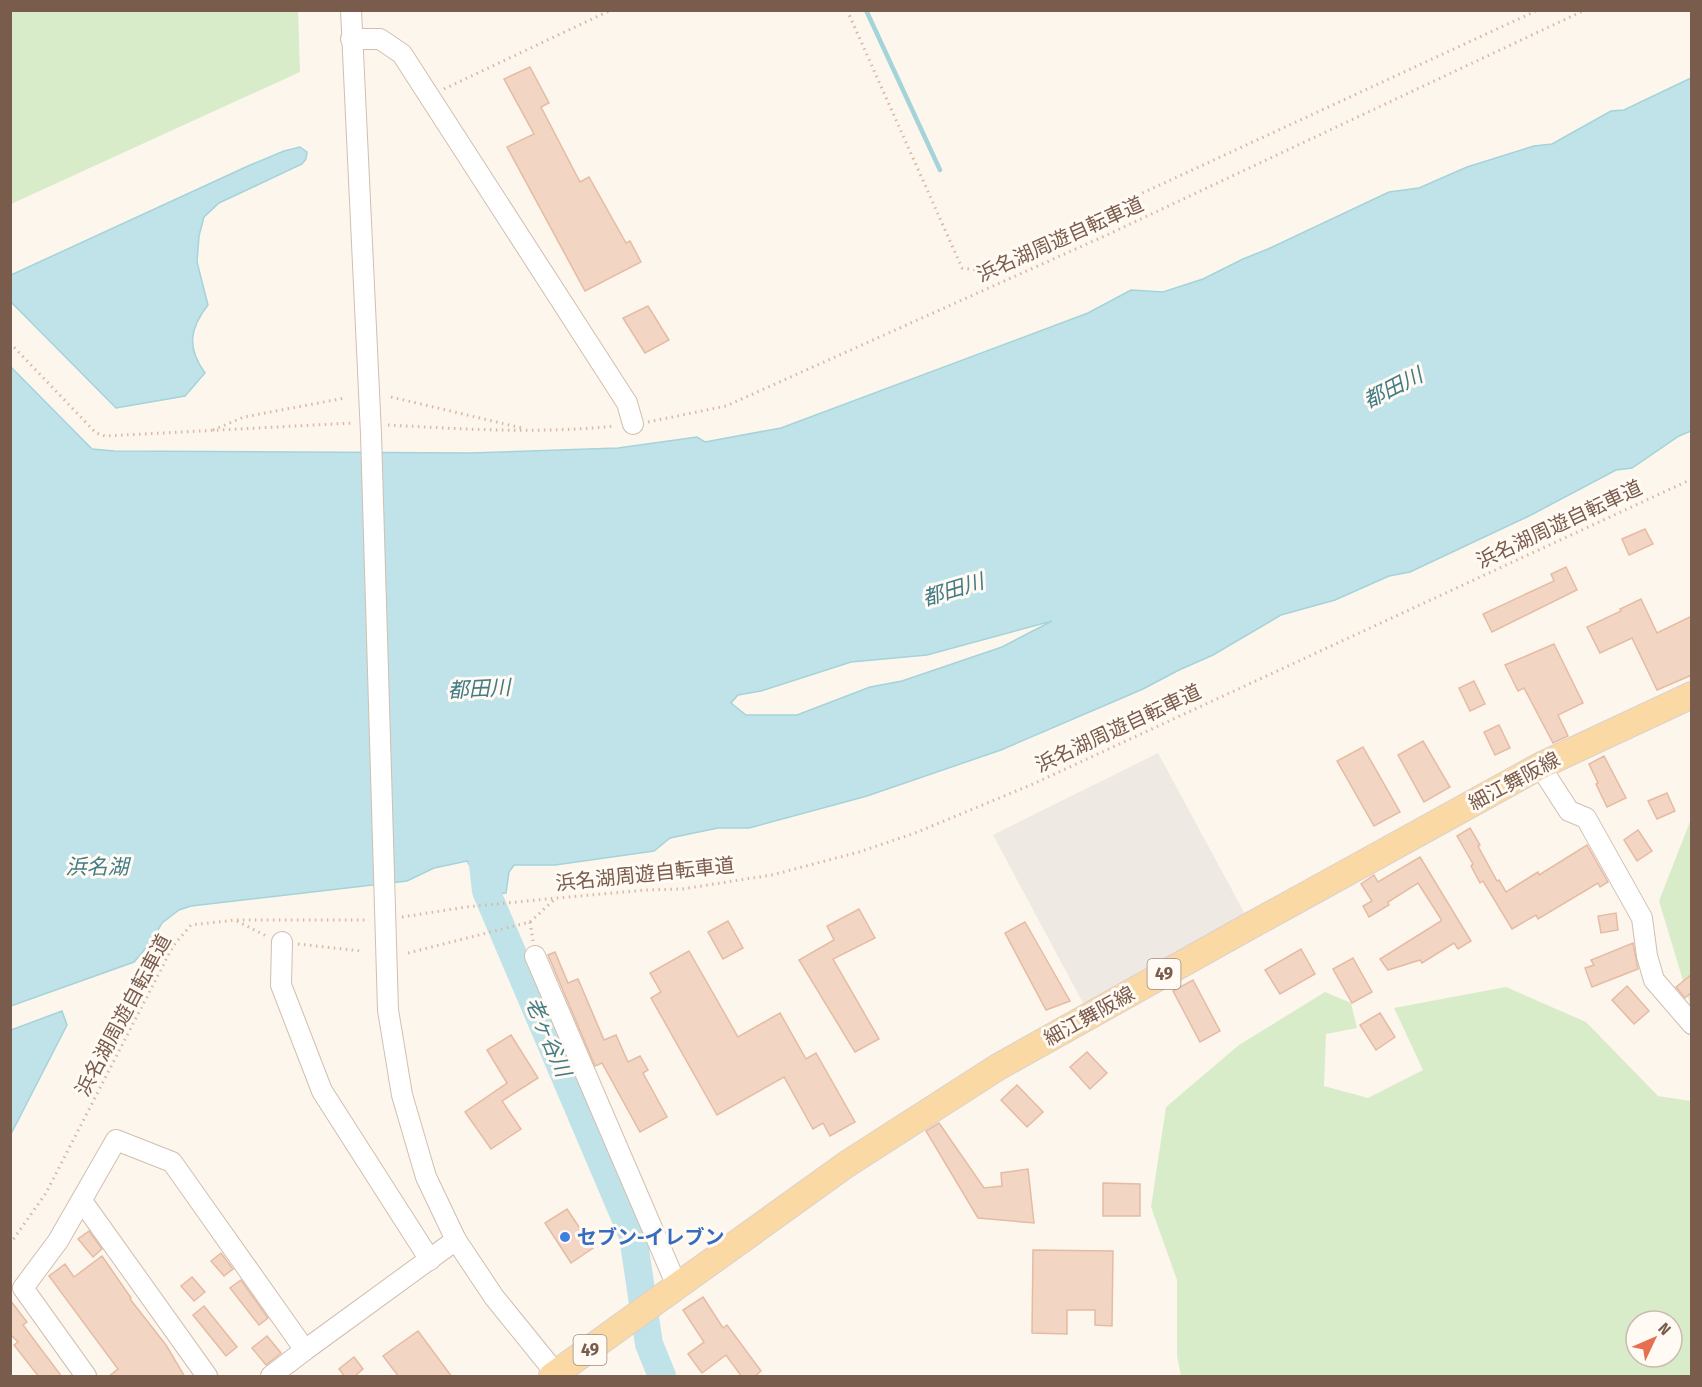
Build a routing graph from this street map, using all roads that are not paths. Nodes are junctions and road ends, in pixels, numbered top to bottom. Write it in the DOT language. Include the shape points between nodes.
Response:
graph roads {
  1 [pos="351,10"];
  2 [pos="351,39"];
  3 [pos="633,424"];
  4 [pos="1692,695"];
  5 [pos="1540,766"];
  6 [pos="282,942"];
  7 [pos="535,956"];
  8 [pos="1692,1024"];
  9 [pos="82,1201"];
  10 [pos="456,1240"];
  11 [pos="430,1260"];
  12 [pos="670,1292"];
  13 [pos="305,1350"];
  14 [pos="555,1376"];
  15 [pos="86,1377"];
  16 [pos="207,1377"];
  17 [pos="271,1377"];
  1 -- 2 [label="street"];
  2 -- 3 [label="street" via="380,39 402,54 627,403"];
  2 -- 10 [label="street" via="372,427 388,1010 402,1095 426,1177"];
  4 -- 5 [label="main road, 細江舞阪線 / 49"];
  5 -- 8 [label="street" via="1569,811 1586,818 1642,918 1654,981"];
  5 -- 12 [label="main road, 細江舞阪線 / 49" via="998,1067 847,1164"];
  6 -- 11 [label="street" via="281,985 322,1091"];
  7 -- 12 [label="street"];
  9 -- 13 [label="street" via="116,1140 172,1162"];
  9 -- 15 [label="street" via="23,1288"];
  9 -- 16 [label="street"];
  10 -- 11 [label="street"];
  10 -- 14 [label="street"];
  11 -- 13 [label="street"];
  12 -- 14 [label="main road, 細江舞阪線 / 49"];
  13 -- 17 [label="street"];
}
